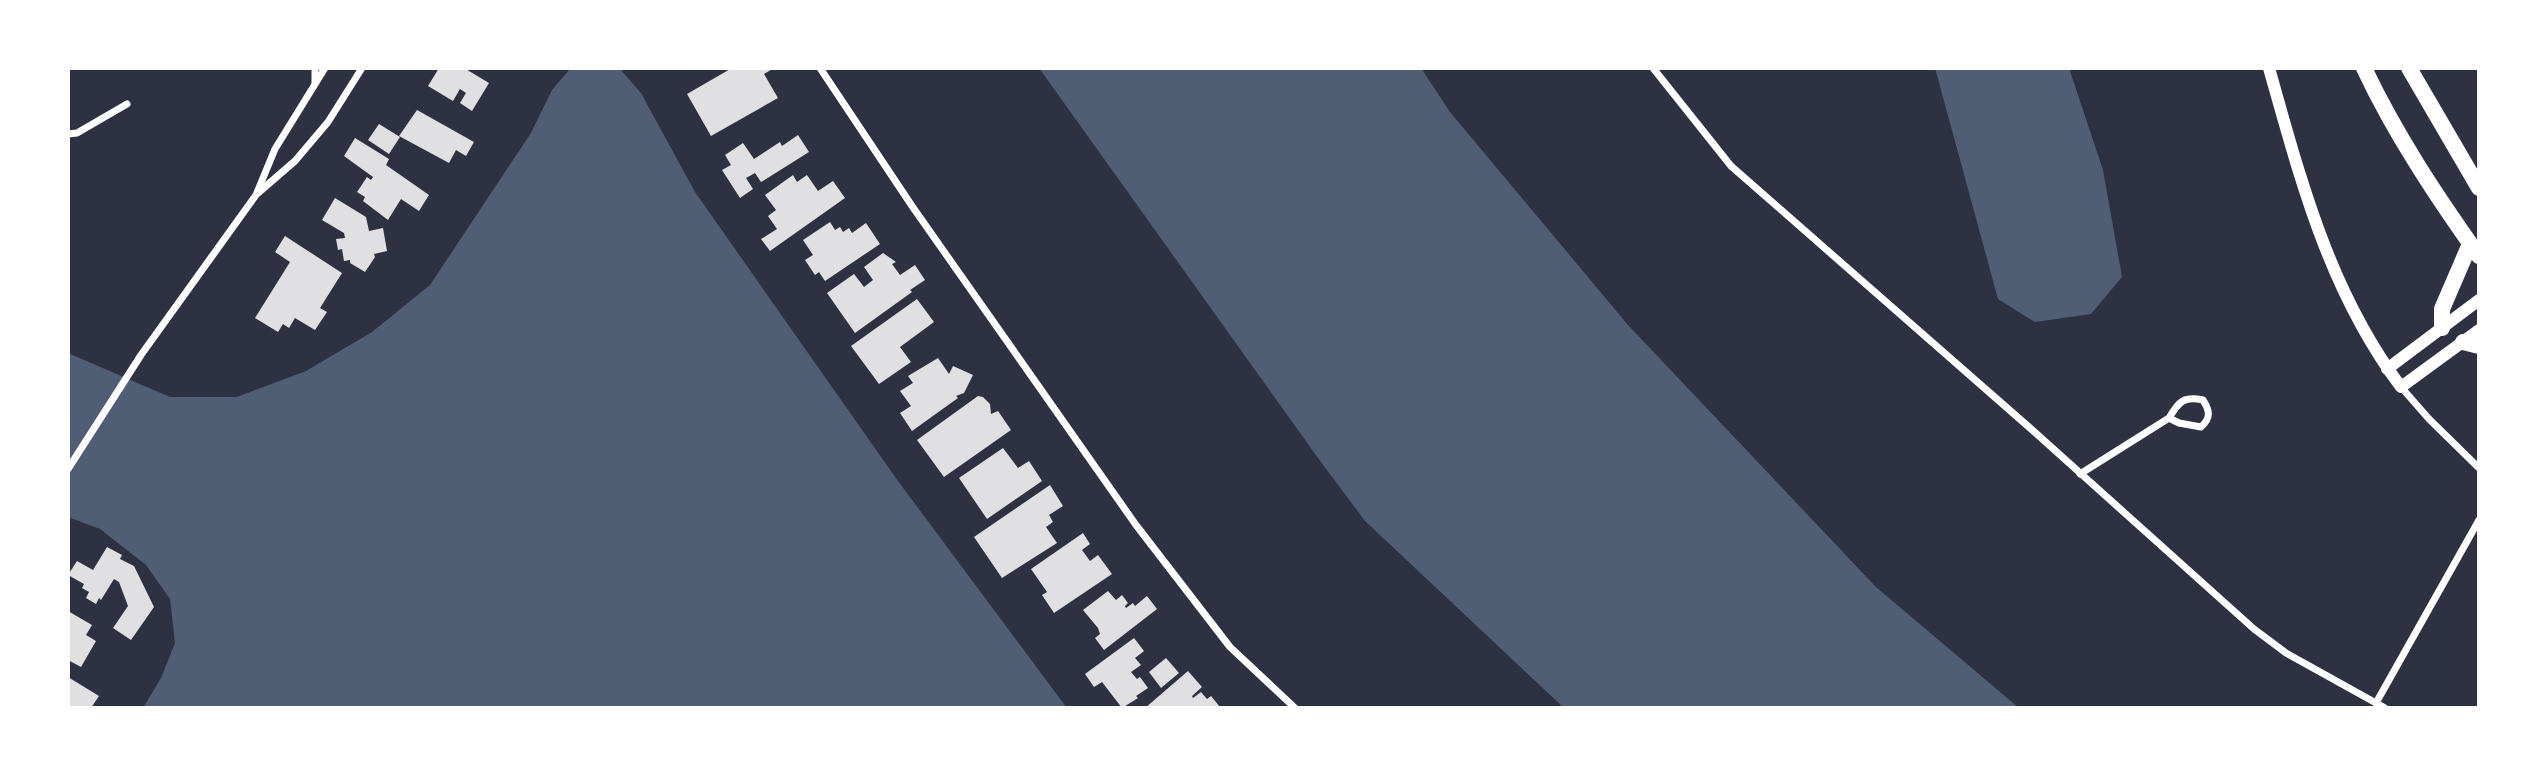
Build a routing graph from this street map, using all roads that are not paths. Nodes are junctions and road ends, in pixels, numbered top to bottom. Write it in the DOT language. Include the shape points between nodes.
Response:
graph roads {
  1 [pos="315,68"];
  2 [pos="325,68"];
  3 [pos="362,68"];
  4 [pos="820,68"];
  5 [pos="1653,68"];
  6 [pos="2269,68"];
  7 [pos="2364,68"];
  8 [pos="2409,68"];
  9 [pos="314,84"];
  10 [pos="127,104"];
  11 [pos="68,134"];
  12 [pos="2479,188"];
  13 [pos="256,195"];
  14 [pos="2474,250"];
  15 [pos="2479,300"];
  16 [pos="2442,328"];
  17 [pos="2479,330"];
  18 [pos="2471,344"];
  19 [pos="2387,369"];
  20 [pos="2401,387"];
  21 [pos="2169,418"];
  22 [pos="2479,468"];
  23 [pos="68,469"];
  24 [pos="2080,474"];
  25 [pos="2479,520"];
  26 [pos="2375,702"];
  27 [pos="1295,708"];
  28 [pos="2385,708"];
  1 -- 9 [label="street"];
  2 -- 9 [label="street"];
  3 -- 13 [label="street" via="320,132"];
  4 -- 27 [label="street" via="1136,525 1230,647"];
  5 -- 24 [label="street" via="1731,166"];
  6 -- 19 [label="street" via="2328,258"];
  7 -- 14 [label="main road"];
  8 -- 12 [label="main road"];
  9 -- 13 [label="street" via="275,149"];
  10 -- 11 [label="street"];
  13 -- 23 [label="street" via="141,355"];
  14 -- 16 [label="main road" via="2442,309"];
  15 -- 16 [label="street"];
  16 -- 19 [label="street"];
  17 -- 18 [label="street"];
  18 -- 20 [label="street"];
  19 -- 20 [label="street"];
  20 -- 22 [label="street"];
  21 -- 21 [label="street" via="2177,404 2190,398 2203,400 2209,410 2201,427"];
  21 -- 24 [label="street"];
  24 -- 26 [label="street" via="2264,637"];
  25 -- 26 [label="street"];
  26 -- 28 [label="street"];
}
